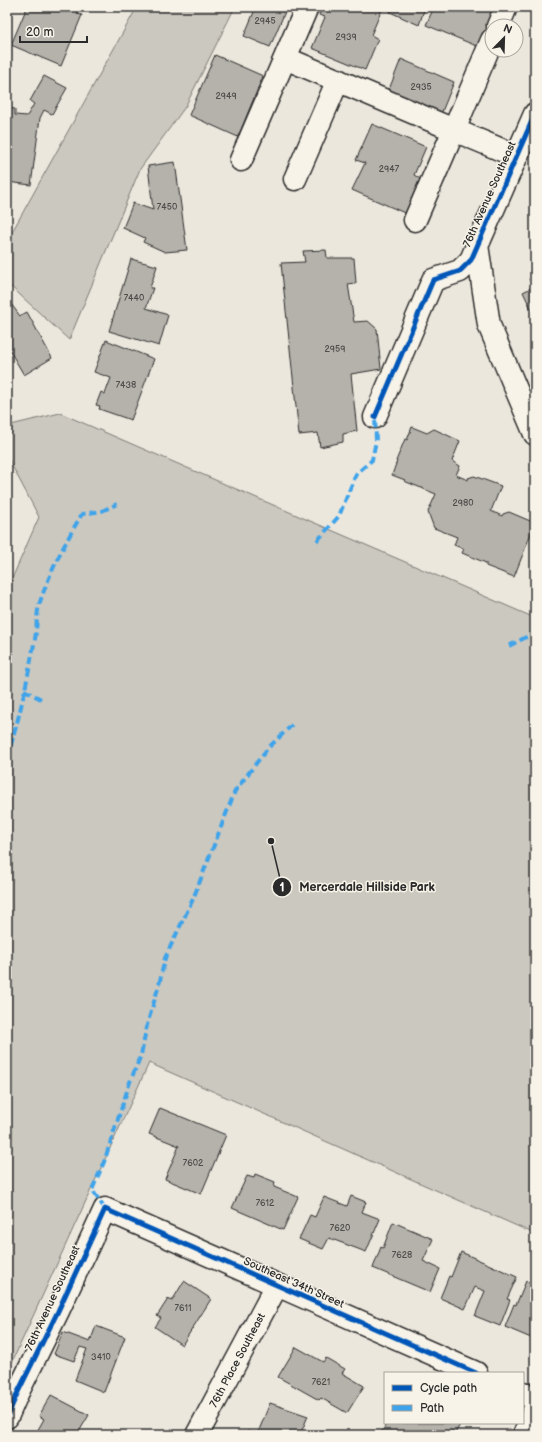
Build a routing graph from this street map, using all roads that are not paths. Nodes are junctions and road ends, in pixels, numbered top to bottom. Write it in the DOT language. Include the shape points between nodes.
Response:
graph roads {
  1 [pos="307,7"];
  2 [pos="506,7"];
  3 [pos="501,18"];
  4 [pos="285,58"];
  5 [pos="484,58"];
  6 [pos="338,80"];
  7 [pos="534,119"];
  8 [pos="454,130"];
  9 [pos="516,156"];
  10 [pos="241,160"];
  11 [pos="295,179"];
  12 [pos="415,220"];
  13 [pos="477,245"];
  14 [pos="375,417"];
  15 [pos="535,434"];
  16 [pos="105,1209"];
  17 [pos="277,1285"];
  18 [pos="474,1372"];
  19 [pos="524,1394"];
  20 [pos="535,1399"];
  21 [pos="535,1408"];
  22 [pos="7,1417"];
  23 [pos="197,1435"];
  24 [pos="524,1435"];
  1 -- 4 [label="street"];
  2 -- 3 [label="street"];
  4 -- 6 [label="street"];
  4 -- 10 [label="street"];
  5 -- 8 [label="street"];
  6 -- 8 [label="street"];
  6 -- 11 [label="street"];
  7 -- 9 [label="street, 76th Avenue Southeast"];
  8 -- 9 [label="street"];
  8 -- 12 [label="street"];
  9 -- 13 [label="street, 76th Avenue Southeast"];
  13 -- 14 [label="street, 76th Avenue Southeast" via="471,260 460,271 433,280"];
  13 -- 15 [label="street" via="489,325"];
  16 -- 17 [label="street, Southeast 34th Street"];
  16 -- 22 [label="street, 76th Avenue Southeast"];
  17 -- 18 [label="street, Southeast 34th Street"];
  17 -- 23 [label="street, 76th Place Southeast"];
  19 -- 20 [label="street"];
  21 -- 24 [label="street"];
}
